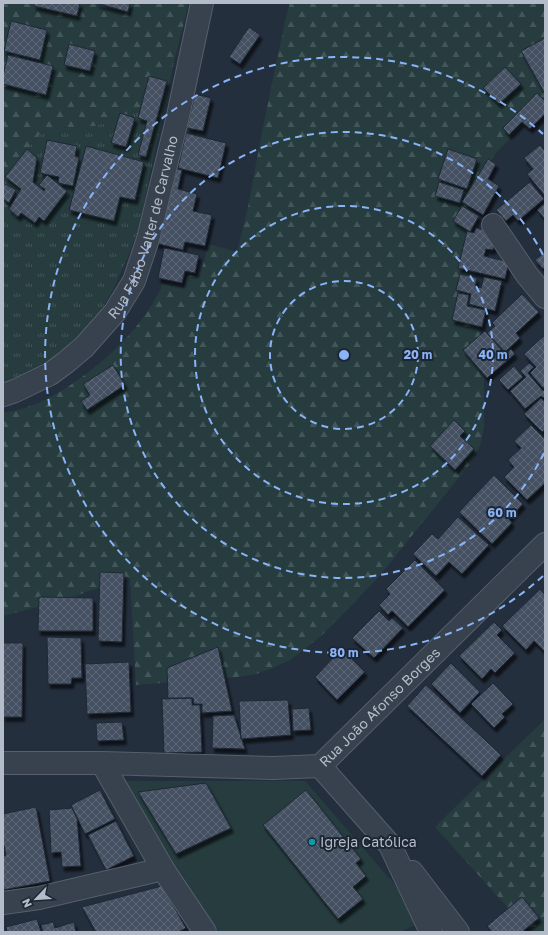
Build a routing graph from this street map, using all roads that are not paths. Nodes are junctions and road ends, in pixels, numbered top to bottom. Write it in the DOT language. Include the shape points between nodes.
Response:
graph roads {
  1 [pos="202,3"];
  2 [pos="493,225"];
  3 [pos="545,297"];
  4 [pos="3,395"];
  5 [pos="545,544"];
  6 [pos="3,763"];
  7 [pos="102,763"];
  8 [pos="320,766"];
  9 [pos="390,845"];
  10 [pos="163,869"];
  11 [pos="3,903"];
  12 [pos="205,932"];
  13 [pos="431,932"];
  14 [pos="458,932"];
  1 -- 4 [label="street, Rua Fábio Valter de Carvalho" via="152,224 134,281 115,312 84,347 50,374 15,392"];
  2 -- 3 [label="street"];
  5 -- 8 [label="street, Rua João Afonso Borges"];
  6 -- 7 [label="street, Rua João Afonso Borges"];
  7 -- 8 [label="street, Rua João Afonso Borges" via="273,768"];
  7 -- 10 [label="street"];
  8 -- 9 [label="street"];
  9 -- 13 [label="street"];
  9 -- 14 [label="street"];
  10 -- 11 [label="street" via="39,898"];
  10 -- 12 [label="street"];
}
